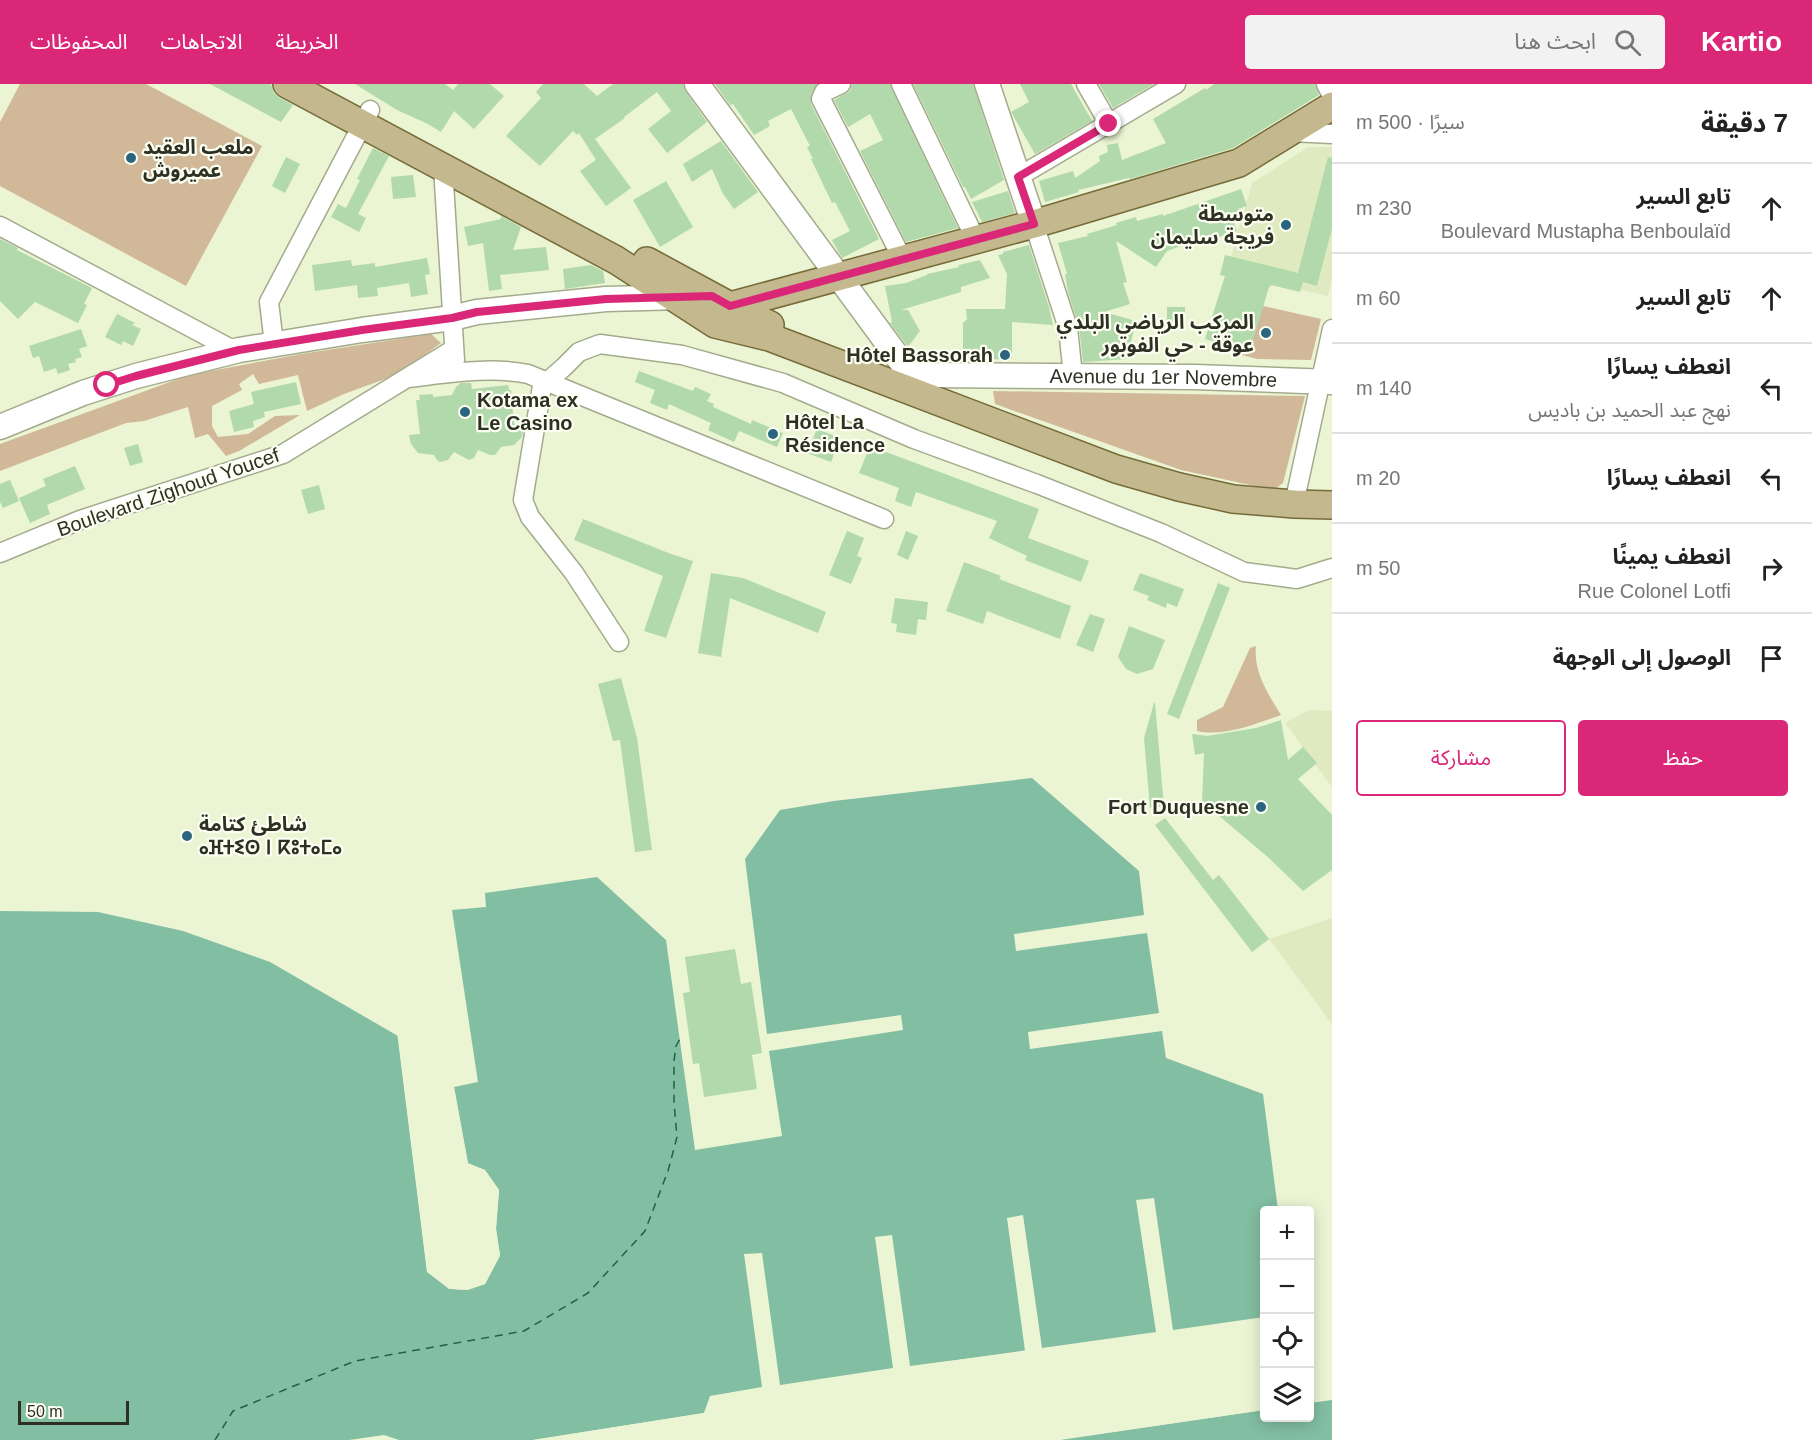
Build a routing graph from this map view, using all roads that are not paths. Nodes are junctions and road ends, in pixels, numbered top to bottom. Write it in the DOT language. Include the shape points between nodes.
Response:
graph roads {
  1 [pos="287,84"];
  2 [pos="322,84"];
  3 [pos="698,84"];
  4 [pos="841,84"];
  5 [pos="901,84"];
  6 [pos="987,84"];
  7 [pos="1086,84"];
  8 [pos="1176,84"];
  9 [pos="1326,84"];
  10 [pos="1332,96"];
  11 [pos="1332,106"];
  12 [pos="366,117"];
  13 [pos="1109,124"];
  14 [pos="1291,132"];
  15 [pos="1332,135"];
  16 [pos="443,167"];
  17 [pos="1018,177"];
  18 [pos="1034,224"];
  19 [pos="0,226"];
  20 [pos="976,240"];
  21 [pos="615,260"];
  22 [pos="903,260"];
  23 [pos="839,278"];
  24 [pos="674,297"];
  25 [pos="606,299"];
  26 [pos="732,307"];
  27 [pos="452,318"];
  28 [pos="1332,329"];
  29 [pos="274,344"];
  30 [pos="454,349"];
  31 [pos="235,351"];
  32 [pos="456,373"];
  33 [pos="993,376"];
  34 [pos="1073,376"];
  35 [pos="407,378"];
  36 [pos="907,380"];
  37 [pos="545,381"];
  38 [pos="1326,382"];
  39 [pos="940,387"];
  40 [pos="1004,426"];
  41 [pos="0,427"];
  42 [pos="1294,504"];
  43 [pos="1332,505"];
  44 [pos="884,519"];
  45 [pos="0,553"];
  46 [pos="1332,568"];
  47 [pos="619,642"];
  1 -- 12 [label="main road"];
  2 -- 12 [label="main road"];
  3 -- 23 [label="main road"];
  4 -- 22 [label="street" via="824,92 821,99"];
  5 -- 20 [label="street"];
  6 -- 17 [label="main road"];
  7 -- 13 [label="street"];
  8 -- 13 [label="street"];
  9 -- 10 [label="street"];
  11 -- 14 [label="main road"];
  12 -- 16 [label="main road"];
  12 -- 26 [label="main road"];
  12 -- 29 [label="street" via="269,302"];
  13 -- 17 [label="street"];
  14 -- 15 [label="street"];
  14 -- 18 [label="main road" via="1239,163"];
  16 -- 21 [label="main road"];
  16 -- 27 [label="street"];
  17 -- 18 [label="main road"];
  18 -- 20 [label="main road"];
  18 -- 34 [label="street" via="1068,328"];
  19 -- 31 [label="street"];
  20 -- 22 [label="main road"];
  21 -- 24 [label="main road"];
  21 -- 25 [label="main road" via="625,272 625,284 620,293"];
  22 -- 23 [label="main road"];
  23 -- 26 [label="main road"];
  23 -- 36 [label="main road"];
  24 -- 25 [label="main road"];
  24 -- 26 [label="main road"];
  25 -- 26 [label="main road"];
  25 -- 27 [label="main road"];
  26 -- 36 [label="main road" via="769,337"];
  27 -- 29 [label="main road"];
  27 -- 30 [label="street"];
  28 -- 38 [label="street"];
  29 -- 31 [label="main road"];
  30 -- 32 [label="street"];
  30 -- 35 [label="street, Boulevard Zighoud Youcef"];
  31 -- 41 [label="main road" via="91,390"];
  32 -- 35 [label="street"];
  32 -- 37 [label="street" via="514,371"];
  33 -- 34 [label="main road, Avenue du 1er Novembre"];
  33 -- 36 [label="main road" via="929,375"];
  33 -- 39 [label="main road"];
  34 -- 38 [label="main road, Avenue du 1er Novembre"];
  35 -- 45 [label="street, Boulevard Zighoud Youcef" via="283,454 80,520"];
  36 -- 39 [label="main road"];
  36 -- 40 [label="main road"];
  37 -- 44 [label="street"];
  37 -- 46 [label="street" via="579,352 600,344 682,355 783,383 914,439 1161,532 1244,572 1297,579"];
  37 -- 47 [label="street" via="524,500 530,517 574,573"];
  38 -- 42 [label="street"];
  39 -- 40 [label="main road"];
  40 -- 42 [label="main road" via="1116,469 1179,487 1233,499"];
  42 -- 43 [label="main road"];
}
